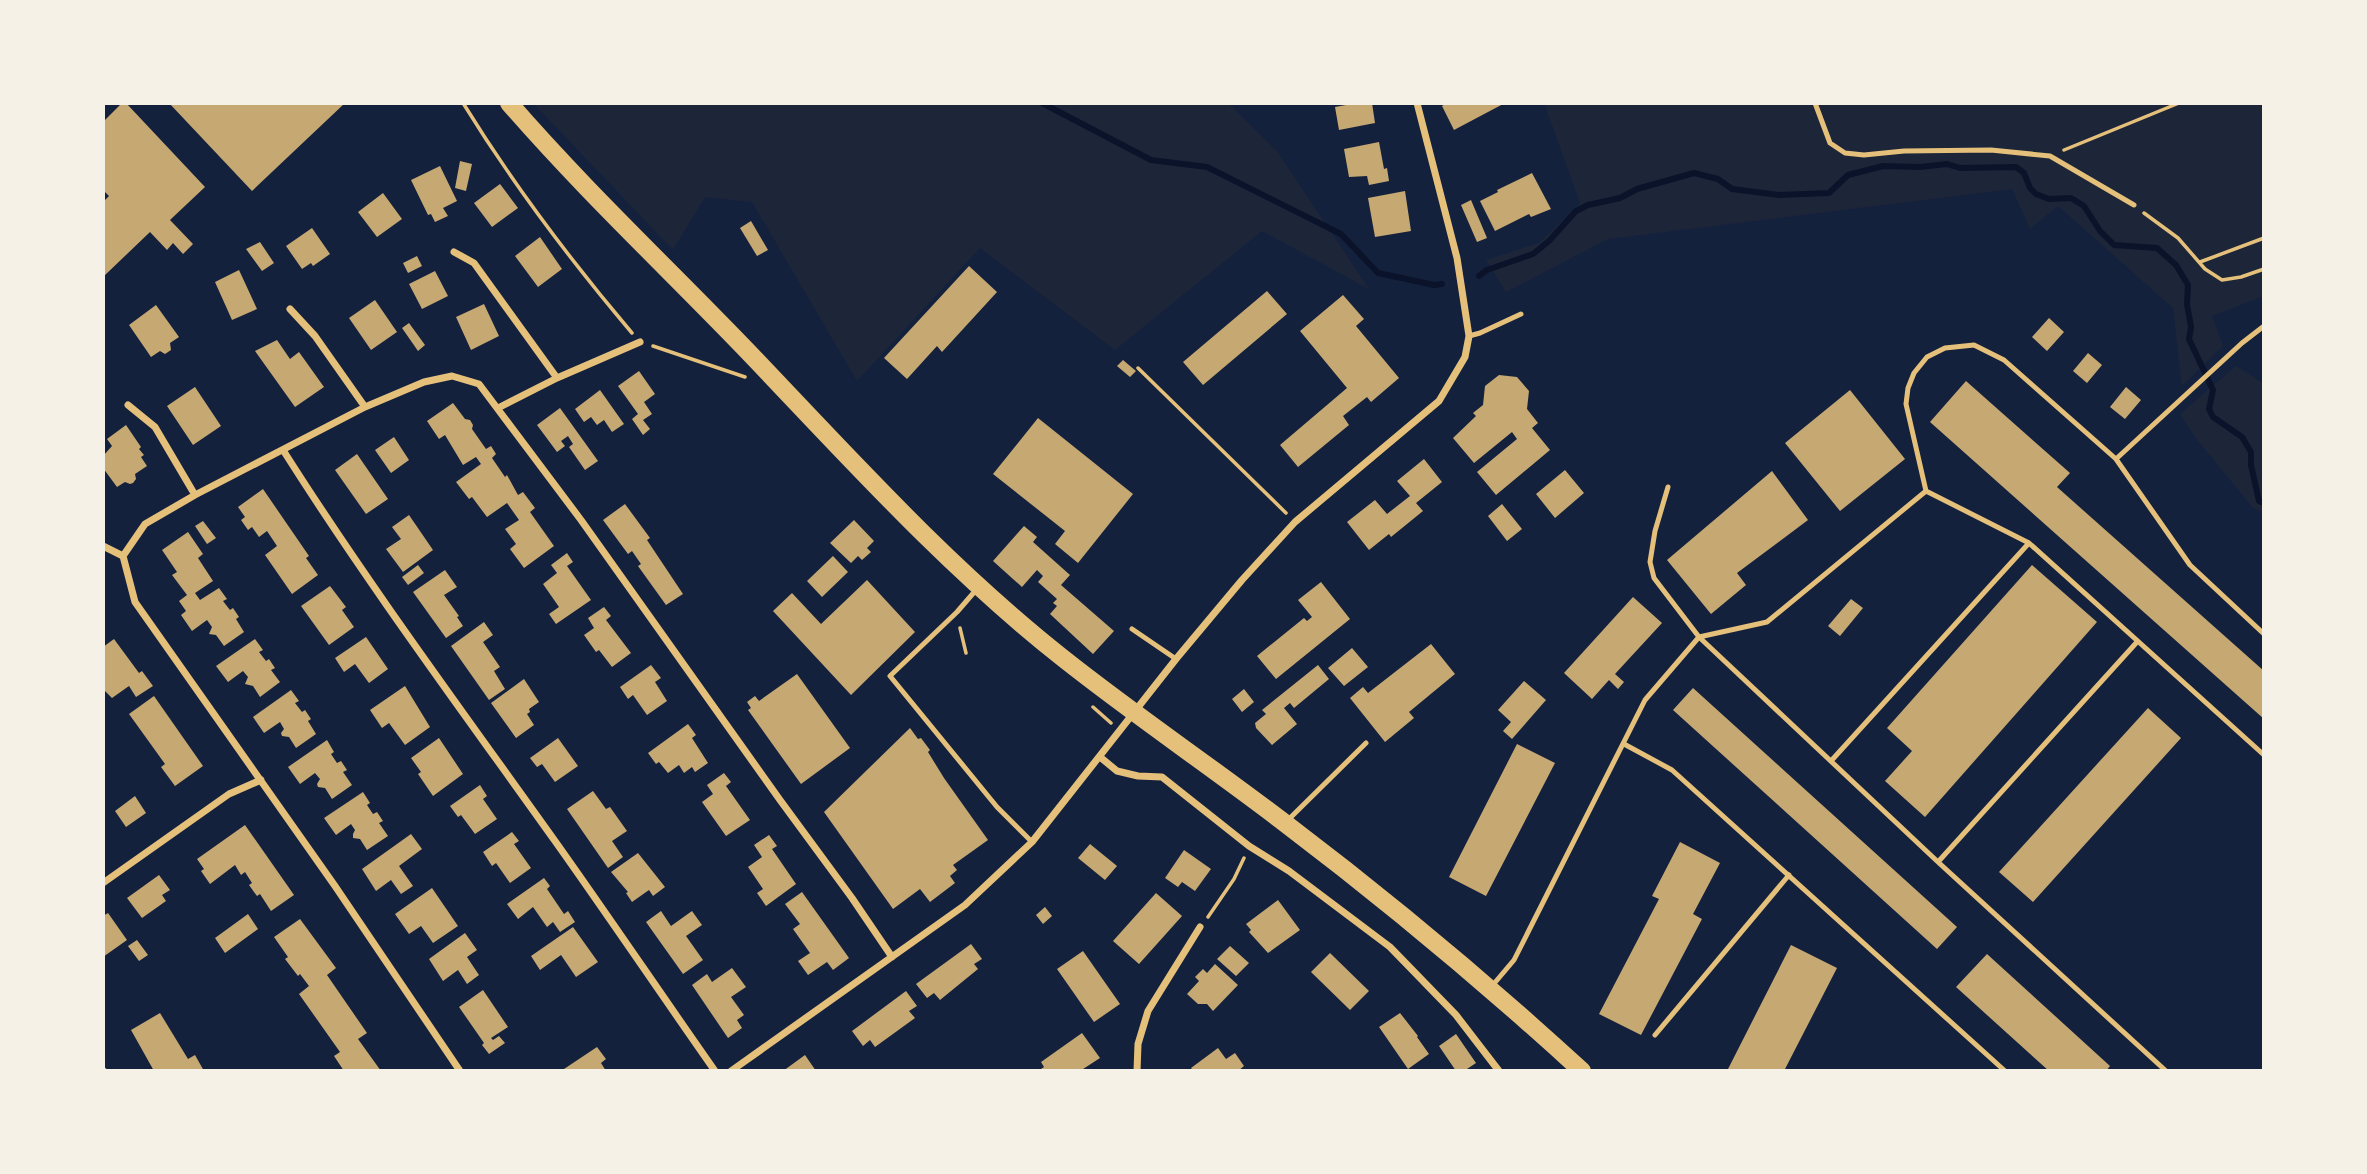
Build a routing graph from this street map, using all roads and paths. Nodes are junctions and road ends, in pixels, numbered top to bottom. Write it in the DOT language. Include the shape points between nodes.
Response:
graph roads {
  1 [pos="463,103"];
  2 [pos="509,103"];
  3 [pos="1417,103"];
  4 [pos="1815,103"];
  5 [pos="2179,103"];
  6 [pos="2050,156"];
  7 [pos="2134,205"];
  8 [pos="2264,238"];
  9 [pos="454,252"];
  10 [pos="2199,262"];
  11 [pos="2264,269"];
  12 [pos="290,309"];
  13 [pos="1521,314"];
  14 [pos="2264,326"];
  15 [pos="1469,336"];
  16 [pos="640,342"];
  17 [pos="1138,368"];
  18 [pos="557,378"];
  19 [pos="128,405"];
  20 [pos="365,407"];
  21 [pos="498,408"];
  22 [pos="283,450"];
  23 [pos="2116,459"];
  24 [pos="1668,487"];
  25 [pos="1926,491"];
  26 [pos="195,495"];
  27 [pos="1294,522"];
  28 [pos="2029,543"];
  29 [pos="103,546"];
  30 [pos="123,556"];
  31 [pos="978,587"];
  32 [pos="957,612"];
  33 [pos="1132,629"];
  34 [pos="2264,634"];
  35 [pos="1699,637"];
  36 [pos="2137,642"];
  37 [pos="966,653"];
  38 [pos="1176,659"];
  39 [pos="1135,712"];
  40 [pos="1366,743"];
  41 [pos="1624,744"];
  42 [pos="2264,755"];
  43 [pos="1100,757"];
  44 [pos="1831,761"];
  45 [pos="261,780"];
  46 [pos="1285,823"];
  47 [pos="1032,842"];
  48 [pos="1249,846"];
  49 [pos="1938,862"];
  50 [pos="1789,875"];
  51 [pos="103,883"];
  52 [pos="1200,927"];
  53 [pos="892,957"];
  54 [pos="1490,987"];
  55 [pos="1656,1035"];
  56 [pos="460,1071"];
  57 [pos="715,1071"];
  58 [pos="731,1071"];
  59 [pos="1137,1071"];
  60 [pos="1499,1071"];
  61 [pos="1582,1071"];
  62 [pos="2005,1071"];
  63 [pos="2166,1071"];
  1 -- 16 [label="path" via="494,153"];
  2 -- 31 [label="main road" via="574,176"];
  3 -- 15 [label="street" via="1457,258"];
  4 -- 6 [label="lane" via="1830,143 1845,153 1991,150"];
  5 -- 6 [label="path"];
  6 -- 7 [label="lane"];
  7 -- 10 [label="path" via="2178,238"];
  8 -- 10 [label="path"];
  9 -- 18 [label="street" via="474,263"];
  10 -- 11 [label="path" via="2222,280"];
  12 -- 20 [label="street"];
  13 -- 15 [label="lane"];
  14 -- 23 [label="lane"];
  15 -- 27 [label="street" via="1465,357 1440,401"];
  16 -- 18 [label="street"];
  17 -- 27 [label="path"];
  18 -- 21 [label="street"];
  19 -- 26 [label="street" via="155,427"];
  20 -- 21 [label="street" via="424,382 452,376 479,384"];
  20 -- 22 [label="street"];
  21 -- 53 [label="street"];
  22 -- 26 [label="street"];
  22 -- 57 [label="street"];
  23 -- 25 [label="lane" via="2004,360 1974,345 1945,348 1927,357 1908,388 1906,404"];
  23 -- 34 [label="lane" via="2190,565"];
  24 -- 35 [label="lane" via="1650,562 1654,578"];
  25 -- 28 [label="lane"];
  25 -- 35 [label="lane" via="1767,622"];
  26 -- 30 [label="street" via="145,524"];
  27 -- 38 [label="street"];
  28 -- 36 [label="lane"];
  28 -- 44 [label="lane"];
  29 -- 30 [label="street"];
  30 -- 45 [label="street" via="135,602"];
  31 -- 32 [label="lane"];
  31 -- 39 [label="main road"];
  32 -- 37 [label="path"];
  32 -- 47 [label="lane" via="890,676 997,807"];
  33 -- 38 [label="lane"];
  35 -- 41 [label="lane" via="1645,700"];
  35 -- 44 [label="lane"];
  36 -- 42 [label="lane"];
  36 -- 49 [label="lane"];
  38 -- 39 [label="street"];
  39 -- 43 [label="street"];
  39 -- 46 [label="main road"];
  40 -- 46 [label="lane"];
  41 -- 50 [label="lane" via="1672,769"];
  41 -- 54 [label="lane" via="1514,960"];
  43 -- 47 [label="street"];
  43 -- 48 [label="street" via="1117,771 1162,777"];
  44 -- 49 [label="lane"];
  45 -- 51 [label="street" via="229,794"];
  45 -- 56 [label="street"];
  46 -- 54 [label="main road"];
  47 -- 53 [label="street" via="965,905"];
  48 -- 52 [label="path" via="1234,879"];
  48 -- 60 [label="street" via="1390,947 1456,1015"];
  49 -- 63 [label="lane"];
  50 -- 55 [label="lane"];
  50 -- 62 [label="lane"];
  52 -- 59 [label="street" via="1148,1011 1138,1044"];
  53 -- 58 [label="street"];
  54 -- 61 [label="main road"];
}
